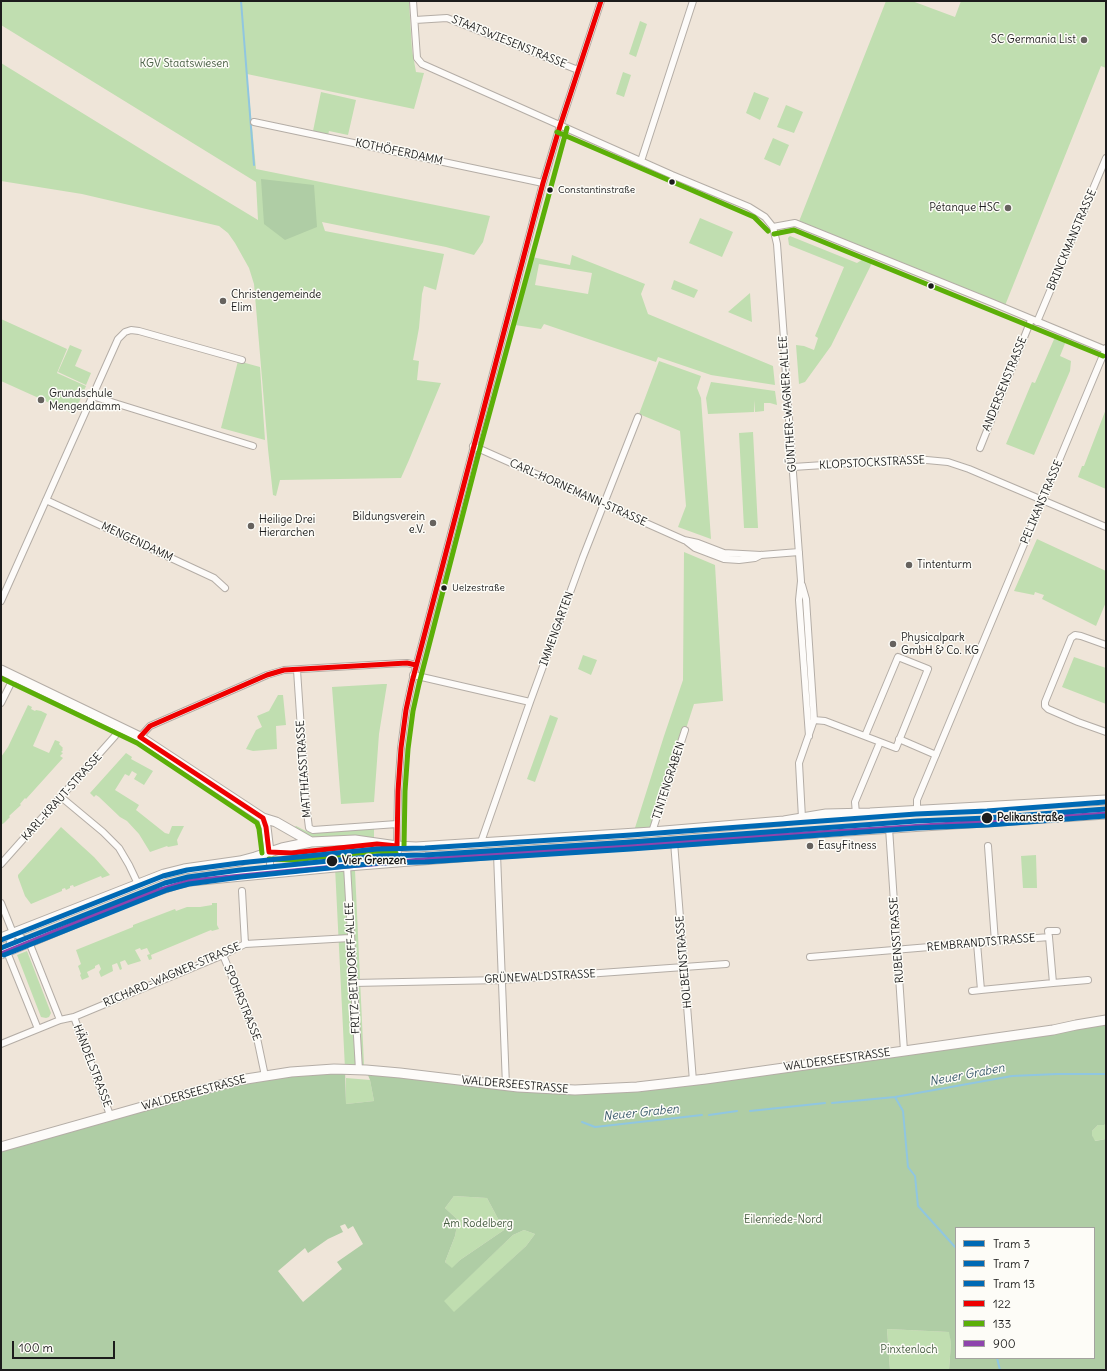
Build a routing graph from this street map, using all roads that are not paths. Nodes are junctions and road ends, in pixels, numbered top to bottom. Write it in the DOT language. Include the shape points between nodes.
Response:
graph roads {
  1 [pos="413,1"];
  2 [pos="601,1"];
  3 [pos="693,1"];
  4 [pos="415,20"];
  5 [pos="578,70"];
  6 [pos="254,122"];
  7 [pos="560,126"];
  8 [pos="1106,158"];
  9 [pos="641,161"];
  10 [pos="543,183"];
  11 [pos="773,227"];
  12 [pos="1034,321"];
  13 [pos="1106,350"];
  14 [pos="242,360"];
  15 [pos="92,396"];
  16 [pos="638,418"];
  17 [pos="253,446"];
  18 [pos="473,446"];
  19 [pos="980,448"];
  20 [pos="792,467"];
  21 [pos="46,500"];
  22 [pos="1042,500"];
  23 [pos="603,504"];
  24 [pos="1106,527"];
  25 [pos="799,552"];
  26 [pos="801,581"];
  27 [pos="226,588"];
  28 [pos="1,601"];
  29 [pos="1106,645"];
  30 [pos="416,665"];
  31 [pos="1,670"];
  32 [pos="297,670"];
  33 [pos="413,675"];
  34 [pos="14,677"];
  35 [pos="1,702"];
  36 [pos="530,702"];
  37 [pos="814,720"];
  38 [pos="120,727"];
  39 [pos="685,730"];
  40 [pos="1106,732"];
  41 [pos="809,736"];
  42 [pos="865,736"];
  43 [pos="140,737"];
  44 [pos="899,739"];
  45 [pos="880,742"];
  46 [pos="936,755"];
  47 [pos="61,797"];
  48 [pos="1106,800"];
  49 [pos="917,811"];
  50 [pos="856,814"];
  51 [pos="1106,814"];
  52 [pos="263,818"];
  53 [pos="802,818"];
  54 [pos="397,824"];
  55 [pos="917,827"];
  56 [pos="888,828"];
  57 [pos="652,832"];
  58 [pos="803,833"];
  59 [pos="311,842"];
  60 [pos="481,842"];
  61 [pos="674,842"];
  62 [pos="397,846"];
  63 [pos="988,846"];
  64 [pos="269,852"];
  65 [pos="497,854"];
  66 [pos="400,863"];
  67 [pos="1,864"];
  68 [pos="347,866"];
  69 [pos="271,874"];
  70 [pos="138,884"];
  71 [pos="242,891"];
  72 [pos="1,903"];
  73 [pos="1057,931"];
  74 [pos="13,933"];
  75 [pos="1049,937"];
  76 [pos="1,938"];
  77 [pos="350,938"];
  78 [pos="29,942"];
  79 [pos="996,942"];
  80 [pos="977,943"];
  81 [pos="245,944"];
  82 [pos="898,950"];
  83 [pos="4,953"];
  84 [pos="222,955"];
  85 [pos="810,957"];
  86 [pos="726,964"];
  87 [pos="684,968"];
  88 [pos="502,980"];
  89 [pos="1088,980"];
  90 [pos="1053,983"];
  91 [pos="353,984"];
  92 [pos="981,990"];
  93 [pos="972,991"];
  94 [pos="74,1017"];
  95 [pos="60,1020"];
  96 [pos="1106,1020"];
  97 [pos="38,1029"];
  98 [pos="1,1044"];
  99 [pos="904,1051"];
  100 [pos="359,1070"];
  101 [pos="264,1076"];
  102 [pos="693,1081"];
  103 [pos="506,1086"];
  104 [pos="110,1115"];
  105 [pos="1,1147"];
  1 -- 4 [label="street"];
  2 -- 5 [label="street"];
  3 -- 9 [label="street"];
  4 -- 5 [label="street, STAATSWIESENSTRASSE" via="447,18"];
  4 -- 7 [label="street" via="418,58 422,64"];
  5 -- 7 [label="street"];
  6 -- 10 [label="street, KOTHÖFERDAMM"];
  7 -- 9 [label="street"];
  7 -- 10 [label="street"];
  8 -- 12 [label="street, BRINCKMANSTRASSE"];
  9 -- 11 [label="street" via="758,211"];
  10 -- 18 [label="street"];
  11 -- 12 [label="street" via="795,223"];
  11 -- 20 [label="street, GÜNTHER-WAGNER-ALLEE" via="777,244"];
  12 -- 13 [label="street"];
  12 -- 19 [label="street, ANDERSENSTRASSE"];
  13 -- 22 [label="street, PELIKANSTRASSE"];
  14 -- 15 [label="street" via="131,330 118,339"];
  15 -- 17 [label="street"];
  15 -- 21 [label="street"];
  16 -- 23 [label="street, IMMENGARTEN"];
  18 -- 23 [label="street, CARL-HORNEMANN-STRASSE"];
  18 -- 30 [label="street"];
  20 -- 22 [label="street, KLOPSTOCKSTRASSE" via="931,459 960,465"];
  20 -- 25 [label="street, GÜNTHER-WAGNER-ALLEE"];
  21 -- 27 [label="street, MENGENDAMM" via="214,578"];
  21 -- 28 [label="street"];
  22 -- 24 [label="street, KLOPSTOCKSTRASSE"];
  22 -- 46 [label="street, PELIKANSTRASSE"];
  23 -- 25 [label="street, CARL-HORNEMANN-STRASSE" via="724,559 739,560 761,555"];
  23 -- 36 [label="street, IMMENGARTEN"];
  25 -- 26 [label="street, GÜNTHER-WAGNER-ALLEE"];
  26 -- 37 [label="street, GÜNTHER-WAGNER-ALLEE" via="806,599"];
  26 -- 41 [label="street, GÜNTHER-WAGNER-ALLEE" via="799,600"];
  29 -- 40 [label="street" via="1081,636 1075,635 1071,638 1045,706"];
  30 -- 32 [label="street" via="407,663"];
  30 -- 33 [label="street"];
  31 -- 34 [label="main road"];
  32 -- 43 [label="street" via="284,670 267,675 150,726"];
  32 -- 54 [label="street, MATTHIASSTRASSE" via="309,828 313,830"];
  33 -- 36 [label="street"];
  33 -- 54 [label="street" via="401,748"];
  34 -- 35 [label="street"];
  34 -- 38 [label="main road"];
  36 -- 60 [label="street, IMMENGARTEN"];
  37 -- 41 [label="street, GÜNTHER-WAGNER-ALLEE"];
  37 -- 42 [label="street" via="825,721"];
  38 -- 43 [label="main road"];
  38 -- 47 [label="street, KARL-KRAUT-STRASSE"];
  39 -- 57 [label="street, TINTENGRABEN"];
  41 -- 53 [label="street, GÜNTHER-WAGNER-ALLEE" via="799,763"];
  42 -- 44 [label="street" via="898,657 928,669"];
  42 -- 45 [label="street"];
  43 -- 52 [label="main road"];
  44 -- 45 [label="street" via="896,748"];
  44 -- 46 [label="street"];
  45 -- 50 [label="street" via="856,802"];
  46 -- 49 [label="street, PELIKANSTRASSE" via="917,800"];
  47 -- 67 [label="street, KARL-KRAUT-STRASSE"];
  47 -- 70 [label="street" via="119,848"];
  48 -- 49 [label="main road"];
  49 -- 50 [label="main road"];
  49 -- 55 [label="main road"];
  50 -- 53 [label="main road" via="820,814"];
  51 -- 55 [label="main road"];
  52 -- 59 [label="main road" via="276,822"];
  52 -- 64 [label="main road"];
  53 -- 57 [label="main road"];
  53 -- 58 [label="main road"];
  54 -- 62 [label="street"];
  55 -- 56 [label="main road"];
  56 -- 58 [label="main road"];
  56 -- 82 [label="street, RUBENSSTRASSE"];
  57 -- 60 [label="main road"];
  58 -- 61 [label="main road"];
  59 -- 62 [label="main road" via="355,840"];
  59 -- 64 [label="main road"];
  60 -- 62 [label="main road"];
  61 -- 65 [label="main road"];
  61 -- 87 [label="street, HOLBEINSTRASSE"];
  62 -- 66 [label="street"];
  63 -- 79 [label="street"];
  64 -- 69 [label="street"];
  64 -- 70 [label="main road" via="240,861 184,869"];
  65 -- 66 [label="main road"];
  65 -- 88 [label="street"];
  66 -- 68 [label="main road"];
  68 -- 69 [label="main road"];
  68 -- 77 [label="street, FRITZ-BEINDORFF-ALLEE"];
  69 -- 78 [label="main road" via="177,884"];
  70 -- 74 [label="main road"];
  71 -- 81 [label="street"];
  72 -- 74 [label="street"];
  73 -- 75 [label="street, REMBRANDTSTRASSE" via="1048,931"];
  74 -- 76 [label="main road"];
  74 -- 78 [label="street"];
  74 -- 83 [label="street"];
  75 -- 79 [label="street, REMBRANDTSTRASSE"];
  75 -- 90 [label="street"];
  77 -- 81 [label="street, RICHARD-WAGNER-STRASSE"];
  77 -- 91 [label="street, FRITZ-BEINDORFF-ALLEE"];
  78 -- 83 [label="main road"];
  78 -- 95 [label="street"];
  79 -- 80 [label="street, REMBRANDTSTRASSE"];
  80 -- 82 [label="street, REMBRANDTSTRASSE"];
  80 -- 92 [label="street"];
  81 -- 84 [label="street, RICHARD-WAGNER-STRASSE"];
  82 -- 85 [label="street, REMBRANDTSTRASSE"];
  82 -- 99 [label="street, RUBENSSTRASSE"];
  83 -- 97 [label="street"];
  84 -- 94 [label="street, RICHARD-WAGNER-STRASSE"];
  84 -- 101 [label="street, SPOHRSTRASSE" via="257,1038"];
  86 -- 87 [label="street, GRÜNEWALDSTRASSE"];
  87 -- 88 [label="street, GRÜNEWALDSTRASSE"];
  87 -- 102 [label="street, HOLBEINSTRASSE"];
  88 -- 91 [label="street, GRÜNEWALDSTRASSE"];
  88 -- 103 [label="street"];
  89 -- 90 [label="street"];
  90 -- 92 [label="street"];
  91 -- 100 [label="street, FRITZ-BEINDORFF-ALLEE"];
  92 -- 93 [label="street"];
  94 -- 95 [label="street, RICHARD-WAGNER-STRASSE"];
  94 -- 104 [label="street, HÄNDELSTRASSE"];
  95 -- 97 [label="street, RICHARD-WAGNER-STRASSE"];
  96 -- 99 [label="main road, WALDERSEESTRASSE"];
  97 -- 98 [label="street, RICHARD-WAGNER-STRASSE"];
  99 -- 102 [label="main road, WALDERSEESTRASSE"];
  100 -- 101 [label="main road, WALDERSEESTRASSE" via="311,1070"];
  100 -- 103 [label="main road, WALDERSEESTRASSE"];
  101 -- 104 [label="main road, WALDERSEESTRASSE" via="216,1086"];
  102 -- 103 [label="main road, WALDERSEESTRASSE" via="575,1090"];
  104 -- 105 [label="main road, WALDERSEESTRASSE"];
}
